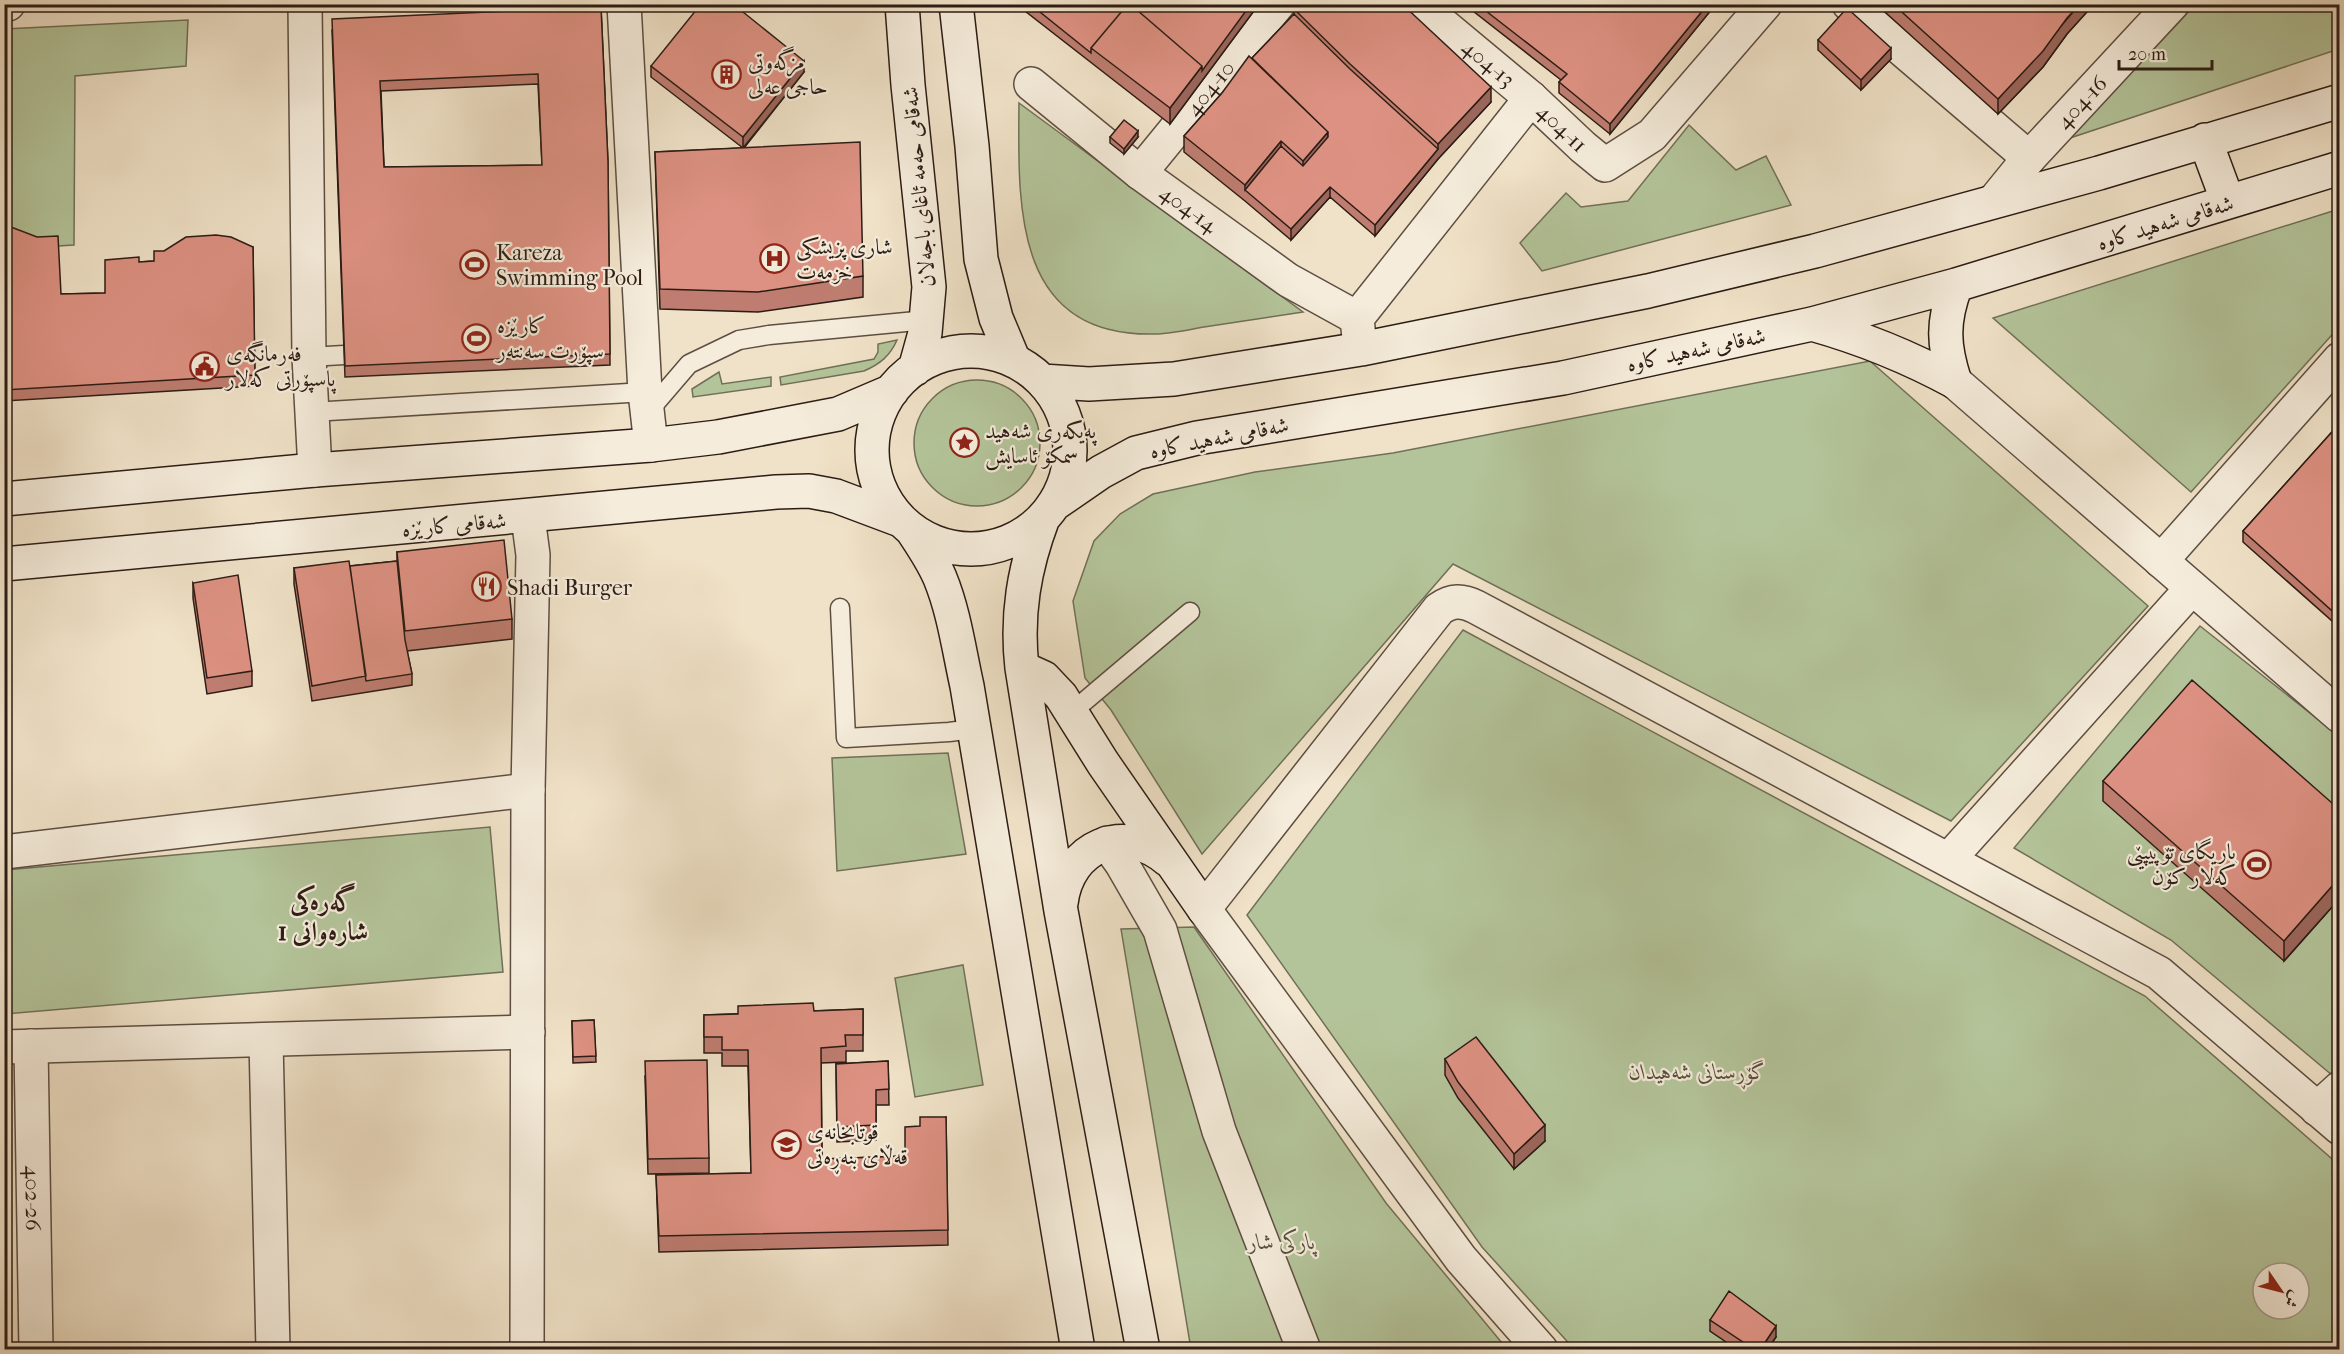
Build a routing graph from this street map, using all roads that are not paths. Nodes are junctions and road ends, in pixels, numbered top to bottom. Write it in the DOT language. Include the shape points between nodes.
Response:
graph roads {
  1 [pos="305,4"];
  2 [pos="624,4"];
  3 [pos="902,4"];
  4 [pos="956,4"];
  5 [pos="1278,4"];
  6 [pos="1418,4"];
  7 [pos="1765,4"];
  8 [pos="1849,4"];
  9 [pos="2172,4"];
  10 [pos="1031,84"];
  11 [pos="1531,98"];
  12 [pos="2340,101"];
  13 [pos="2205,140"];
  14 [pos="2029,158"];
  15 [pos="2340,168"];
  16 [pos="1140,173"];
  17 [pos="1994,201"];
  18 [pos="2228,202"];
  19 [pos="1956,285"];
  20 [pos="927,320"];
  21 [pos="1812,324"];
  22 [pos="1359,334"];
  23 [pos="344,355"];
  24 [pos="309,357"];
  25 [pos="2340,359"];
  26 [pos="1014,361"];
  27 [pos="915,369"];
  28 [pos="1042,381"];
  29 [pos="1955,382"];
  30 [pos="892,391"];
  31 [pos="312,412"];
  32 [pos="647,417"];
  33 [pos="315,470"];
  34 [pos="4,499"];
  35 [pos="1048,512"];
  36 [pos="528,517"];
  37 [pos="906,525"];
  38 [pos="2161,561"];
  39 [pos="4,564"];
  40 [pos="2192,588"];
  41 [pos="840,608"];
  42 [pos="1190,612"];
  43 [pos="1022,669"];
  44 [pos="1073,711"];
  45 [pos="2340,716"];
  46 [pos="973,729"];
  47 [pos="528,790"];
  48 [pos="1107,843"];
  49 [pos="4,852"];
  50 [pos="1949,859"];
  51 [pos="1173,865"];
  52 [pos="1061,905"];
  53 [pos="1204,909"];
  54 [pos="528,1032"];
  55 [pos="266,1040"];
  56 [pos="18,1047"];
  57 [pos="2332,1108"];
  58 [pos="36,1350"];
  59 [pos="273,1350"];
  60 [pos="527,1350"];
  61 [pos="1078,1350"];
  62 [pos="1143,1350"];
  63 [pos="1304,1350"];
  64 [pos="1541,1350"];
  1 -- 24 [label="street"];
  2 -- 32 [label="street"];
  3 -- 20 [label="street, شەقامی حەمە ئاغای باجەلان" via="929,287"];
  4 -- 26 [label="street" via="981,259 996,318"];
  5 -- 16 [label="street, 404-10"];
  6 -- 11 [label="street, 404-13"];
  7 -- 11 [label="street, 404-11" via="1652,135 1605,165"];
  8 -- 14 [label="street"];
  9 -- 14 [label="street, 404-16"];
  10 -- 16 [label="street, 404-14"];
  11 -- 22 [label="street, 404-11"];
  12 -- 13 [label="street"];
  13 -- 17 [label="street"];
  13 -- 18 [label="street"];
  14 -- 17 [label="street, 404-16"];
  15 -- 18 [label="street, شەقامی شەهید کاوە"];
  16 -- 22 [label="street, 404-14"];
  17 -- 22 [label="street" via="1717,275 1544,313"];
  18 -- 19 [label="street, شەقامی شەهید کاوە"];
  19 -- 21 [label="street, شەقامی شەهید کاوە"];
  19 -- 29 [label="street" via="1945,320 1945,343"];
  20 -- 27 [label="street, شەقامی حەمە ئاغای باجەلان"];
  20 -- 32 [label="lane" via="739,340 689,364"];
  21 -- 29 [label="street" via="1899,354"];
  21 -- 35 [label="street, شەقامی شەهید کاوە" via="1563,378 1169,443 1120,460"];
  22 -- 28 [label="street" via="1151,382"];
  23 -- 24 [label="lane"];
  24 -- 31 [label="street"];
  25 -- 38 [label="street"];
  26 -- 27 [label="street" via="989,353 963,351 938,357"];
  26 -- 28 [label="street"];
  27 -- 30 [label="street"];
  28 -- 35 [label="street" via="1056,398 1070,441 1064,485"];
  29 -- 38 [label="street"];
  30 -- 32 [label="street" via="838,414 718,437"];
  30 -- 37 [label="street" via="878,415 872,452 883,497"];
  31 -- 32 [label="lane"];
  31 -- 33 [label="street"];
  32 -- 33 [label="street"];
  33 -- 34 [label="street"];
  35 -- 37 [label="street" via="1021,536 994,547 965,550 937,544"];
  35 -- 43 [label="street" via="1029,559 1021,596"];
  36 -- 37 [label="street, شەقامی کارێزە" via="809,492 856,502"];
  36 -- 39 [label="street, شەقامی کارێزە"];
  36 -- 47 [label="street" via="532,555"];
  37 -- 46 [label="street" via="940,577 951,611"];
  38 -- 40 [label="street"];
  40 -- 45 [label="street"];
  40 -- 50 [label="street"];
  41 -- 46 [label="lane" via="846,738"];
  42 -- 44 [label="lane"];
  43 -- 44 [label="street" via="1044,678"];
  43 -- 52 [label="street"];
  44 -- 51 [label="street" via="1103,763"];
  46 -- 61 [label="street"];
  47 -- 49 [label="street"];
  47 -- 54 [label="street"];
  48 -- 51 [label="street" via="1131,841 1155,849"];
  48 -- 52 [label="street" via="1074,867"];
  48 -- 63 [label="street" via="1160,930 1219,1131"];
  50 -- 53 [label="street" via="1476,607 1457,601 1439,609"];
  50 -- 57 [label="street" via="2159,973"];
  51 -- 53 [label="street"];
  52 -- 62 [label="street"];
  53 -- 64 [label="street" via="1461,1259"];
  54 -- 55 [label="street"];
  54 -- 60 [label="street"];
  55 -- 56 [label="street"];
  55 -- 59 [label="street"];
  56 -- 58 [label="street, 402-26"];
}
